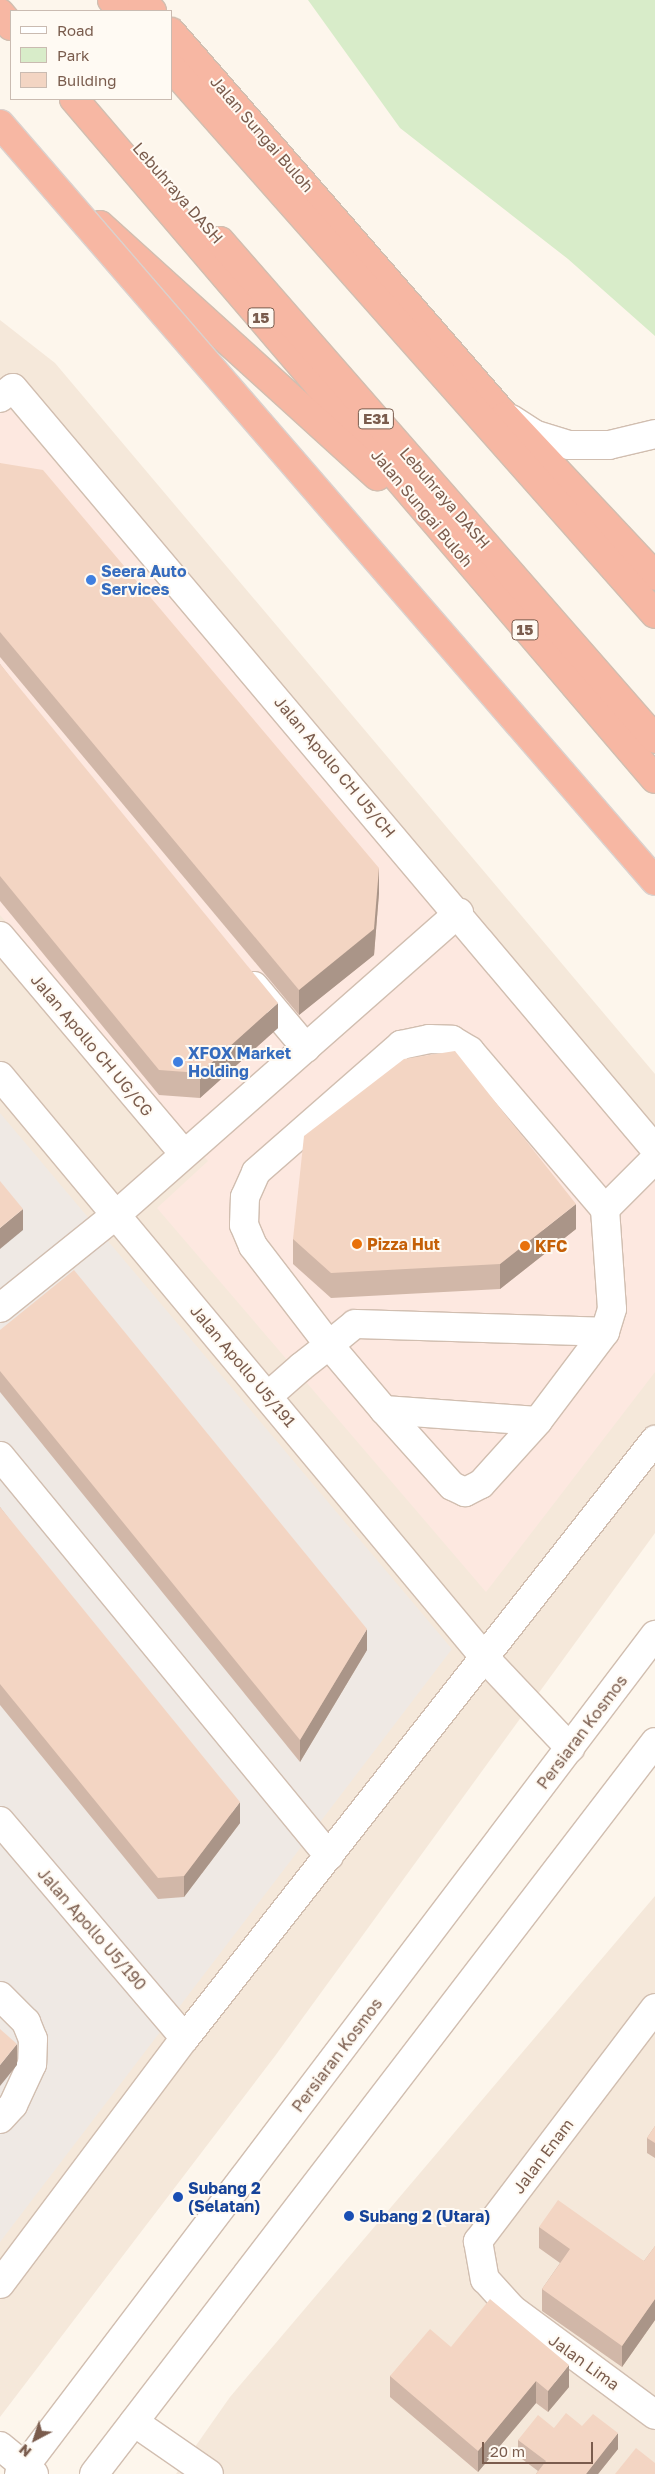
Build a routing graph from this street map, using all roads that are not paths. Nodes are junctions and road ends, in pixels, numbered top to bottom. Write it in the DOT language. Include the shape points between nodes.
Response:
graph roads {
  1 [pos="10,0"];
  2 [pos="112,0"];
  3 [pos="142,0"];
  4 [pos="19,10"];
  5 [pos="121,10"];
  6 [pos="151,10"];
  7 [pos="0,13"];
  8 [pos="10,25"];
  9 [pos="172,33"];
  10 [pos="172,68"];
  11 [pos="75,100"];
  12 [pos="97,100"];
  13 [pos="0,124"];
  14 [pos="0,135"];
  15 [pos="7,392"];
  16 [pos="505,416"];
  17 [pos="655,434"];
  18 [pos="447,539"];
  19 [pos="630,550"];
  20 [pos="655,576"];
  21 [pos="655,584"];
  22 [pos="655,614"];
  23 [pos="655,739"];
  24 [pos="655,779"];
  25 [pos="655,881"];
  26 [pos="459,913"];
  27 [pos="0,936"];
  28 [pos="237,965"];
  29 [pos="306,1048"];
  30 [pos="0,1076"];
  31 [pos="655,1149"];
  32 [pos="184,1154"];
  33 [pos="655,1159"];
  34 [pos="605,1209"];
  35 [pos="117,1214"];
  36 [pos="0,1308"];
  37 [pos="605,1332"];
  38 [pos="329,1345"];
  39 [pos="268,1396"];
  40 [pos="384,1410"];
  41 [pos="538,1421"];
  42 [pos="655,1440"];
  43 [pos="0,1456"];
  44 [pos="655,1635"];
  45 [pos="485,1658"];
  46 [pos="655,1742"];
  47 [pos="570,1748"];
  48 [pos="2,1828"];
  49 [pos="329,1856"];
  50 [pos="0,1996"];
  51 [pos="655,2008"];
  52 [pos="185,2038"];
  53 [pos="0,2120"];
  54 [pos="0,2284"];
  55 [pos="512,2309"];
  56 [pos="655,2414"];
  57 [pos="134,2422"];
  58 [pos="0,2446"];
  59 [pos="26,2472"];
  60 [pos="94,2474"];
  61 [pos="209,2474"];
  1 -- 4 [label="highway"];
  2 -- 5 [label="highway"];
  3 -- 6 [label="highway"];
  7 -- 8 [label="highway"];
  9 -- 16 [label="highway, Jalan Sungai Buloh"];
  10 -- 22 [label="highway"];
  11 -- 18 [label="highway, Jalan Sungai Buloh / 15"];
  12 -- 23 [label="highway, Lebuhraya DASH / E31"];
  13 -- 25 [label="highway, bridge"];
  14 -- 18 [label="highway"];
  15 -- 26 [label="street, Jalan Apollo CH U5/CH"];
  16 -- 17 [label="street" via="536,435 569,444 609,445"];
  16 -- 19 [label="highway, Jalan Sungai Buloh"];
  18 -- 24 [label="highway, Jalan Sungai Buloh / 15"];
  19 -- 20 [label="highway, Jalan Sungai Buloh"];
  19 -- 21 [label="highway, Jalan Sungai Buloh"];
  26 -- 29 [label="street"];
  26 -- 31 [label="street, Jalan Apollo CH U5/CH"];
  27 -- 32 [label="street, Jalan Apollo CH UG/CG"];
  28 -- 29 [label="street"];
  29 -- 32 [label="street"];
  30 -- 35 [label="street, Jalan Apollo U5/191"];
  32 -- 35 [label="street"];
  33 -- 34 [label="street"];
  34 -- 37 [label="street" via="612,1309"];
  34 -- 38 [label="street" via="470,1050 452,1040 429,1039 401,1046 256,1172 245,1197 244,1225 254,1246"];
  35 -- 36 [label="street"];
  35 -- 39 [label="street, Jalan Apollo U5/191"];
  37 -- 38 [label="street" via="355,1324"];
  37 -- 41 [label="street"];
  38 -- 39 [label="street"];
  38 -- 40 [label="street"];
  39 -- 45 [label="street, Jalan Apollo U5/191"];
  40 -- 41 [label="street"];
  40 -- 41 [label="street" via="452,1486 465,1492 481,1484"];
  42 -- 45 [label="street"];
  43 -- 49 [label="street"];
  44 -- 47 [label="street, Persiaran Kosmos"];
  45 -- 47 [label="street, Jalan Apollo U5/191"];
  45 -- 49 [label="street"];
  46 -- 57 [label="street"];
  47 -- 59 [label="street, Persiaran Kosmos"];
  48 -- 52 [label="street, Jalan Apollo U5/190"];
  49 -- 52 [label="street"];
  50 -- 53 [label="street" via="26,2022 33,2038 32,2064 13,2105"];
  51 -- 55 [label="street, Jalan Enam" via="478,2241 485,2279"];
  52 -- 54 [label="street"];
  55 -- 56 [label="street, Jalan Lima"];
  57 -- 60 [label="street"];
  57 -- 61 [label="street"];
  58 -- 59 [label="street"];
}
